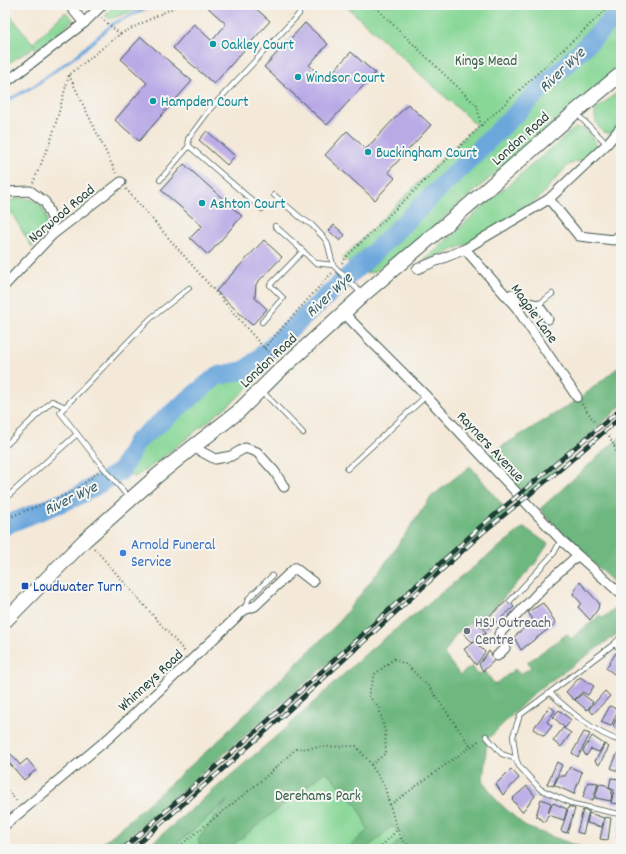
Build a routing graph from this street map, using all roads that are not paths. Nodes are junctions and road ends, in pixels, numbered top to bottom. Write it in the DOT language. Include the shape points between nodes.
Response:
graph roads {
  1 [pos="69,5"];
  2 [pos="102,5"];
  3 [pos="299,14"];
  4 [pos="84,23"];
  5 [pos="621,74"];
  6 [pos="5,83"];
  7 [pos="575,112"];
  8 [pos="621,127"];
  9 [pos="607,144"];
  10 [pos="189,146"];
  11 [pos="160,180"];
  12 [pos="121,182"];
  13 [pos="5,193"];
  14 [pos="274,195"];
  15 [pos="549,199"];
  16 [pos="262,209"];
  17 [pos="275,226"];
  18 [pos="621,234"];
  19 [pos="52,235"];
  20 [pos="468,248"];
  21 [pos="303,251"];
  22 [pos="333,265"];
  23 [pos="417,270"];
  24 [pos="5,285"];
  25 [pos="189,288"];
  26 [pos="552,294"];
  27 [pos="363,295"];
  28 [pos="538,305"];
  29 [pos="344,313"];
  30 [pos="548,319"];
  31 [pos="262,322"];
  32 [pos="261,390"];
  33 [pos="426,396"];
  34 [pos="577,397"];
  35 [pos="65,407"];
  36 [pos="303,433"];
  37 [pos="77,434"];
  38 [pos="5,442"];
  39 [pos="193,447"];
  40 [pos="347,469"];
  41 [pos="284,487"];
  42 [pos="5,499"];
  43 [pos="131,499"];
  44 [pos="561,540"];
  45 [pos="577,556"];
  46 [pos="272,576"];
  47 [pos="314,582"];
  48 [pos="621,594"];
  49 [pos="510,601"];
  50 [pos="244,610"];
  51 [pos="5,621"];
  52 [pos="621,637"];
  53 [pos="614,644"];
  54 [pos="621,649"];
  55 [pos="497,656"];
  56 [pos="550,693"];
  57 [pos="486,736"];
  58 [pos="621,741"];
  59 [pos="516,758"];
  60 [pos="621,814"];
  61 [pos="5,825"];
  1 -- 4 [label="street"];
  2 -- 4 [label="street"];
  3 -- 10 [label="lane" via="211,108 188,139"];
  4 -- 6 [label="street"];
  5 -- 7 [label="main road, London Road"];
  7 -- 9 [label="lane"];
  7 -- 27 [label="main road, London Road"];
  8 -- 9 [label="street"];
  9 -- 15 [label="street"];
  10 -- 11 [label="lane"];
  10 -- 16 [label="lane"];
  12 -- 19 [label="street, Norwood Road"];
  13 -- 19 [label="street" via="30,191 45,202 52,218"];
  14 -- 22 [label="lane" via="312,225 325,239"];
  15 -- 18 [label="street" via="579,236 614,240"];
  15 -- 20 [label="street"];
  17 -- 21 [label="lane"];
  19 -- 24 [label="street, Norwood Road"];
  20 -- 23 [label="street"];
  20 -- 28 [label="street" via="518,301"];
  20 -- 34 [label="street, Magpie Lane" via="516,306"];
  21 -- 22 [label="lane" via="315,263"];
  21 -- 31 [label="lane" via="270,285 283,298"];
  22 -- 27 [label="lane"];
  25 -- 35 [label="lane" via="151,318"];
  26 -- 28 [label="lane"];
  27 -- 29 [label="main road, London Road"];
  28 -- 30 [label="street"];
  29 -- 32 [label="main road, London Road"];
  29 -- 33 [label="street, Rayners Avenue"];
  32 -- 36 [label="lane"];
  32 -- 39 [label="main road, London Road" via="238,412"];
  33 -- 40 [label="lane"];
  33 -- 44 [label="street, Rayners Avenue"];
  35 -- 37 [label="lane" via="60,412"];
  35 -- 38 [label="lane" via="52,401 7,444"];
  37 -- 42 [label="lane"];
  37 -- 43 [label="lane"];
  39 -- 41 [label="street" via="215,459 231,456 246,448 257,452 275,472"];
  39 -- 43 [label="main road, London Road"];
  43 -- 51 [label="main road, London Road" via="85,540"];
  44 -- 45 [label="street, Rayners Avenue"];
  44 -- 49 [label="lane" via="554,553"];
  45 -- 48 [label="street, Rayners Avenue"];
  45 -- 55 [label="street" via="550,580 499,634 505,648"];
  46 -- 50 [label="lane" via="249,598"];
  47 -- 50 [label="street, Whinneys Road" via="295,568 255,606"];
  50 -- 61 [label="street, Whinneys Road" via="110,737"];
  52 -- 53 [label="lane"];
  53 -- 54 [label="lane"];
  53 -- 56 [label="lane"];
  56 -- 58 [label="lane" via="580,719 610,738"];
  56 -- 59 [label="lane" via="520,715 513,736"];
  57 -- 59 [label="lane" via="502,754"];
  59 -- 60 [label="lane" via="519,766 540,789 573,804"];
}
